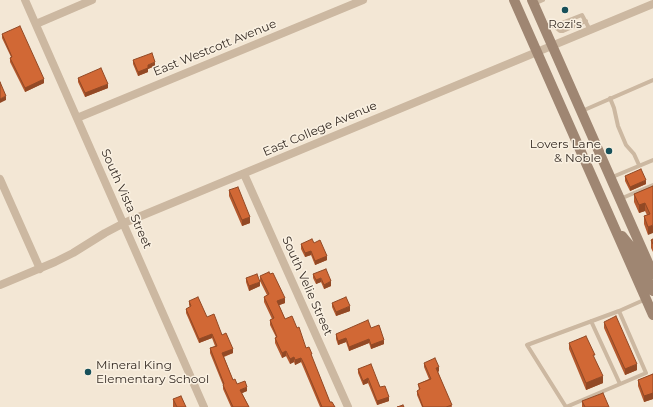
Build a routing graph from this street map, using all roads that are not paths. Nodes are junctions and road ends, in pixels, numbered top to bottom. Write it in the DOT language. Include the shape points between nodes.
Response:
graph roads {
  1 [pos="25,0"];
  2 [pos="92,0"];
  3 [pos="363,0"];
  4 [pos="514,0"];
  5 [pos="544,0"];
  6 [pos="533,2"];
  7 [pos="653,4"];
  8 [pos="586,21"];
  9 [pos="36,24"];
  10 [pos="542,25"];
  11 [pos="554,26"];
  12 [pos="590,30"];
  13 [pos="552,46"];
  14 [pos="537,52"];
  15 [pos="653,80"];
  16 [pos="610,98"];
  17 [pos="581,111"];
  18 [pos="77,118"];
  19 [pos="653,160"];
  20 [pos="639,166"];
  21 [pos="244,174"];
  22 [pos="610,178"];
  23 [pos="0,179"];
  24 [pos="653,185"];
  25 [pos="619,199"];
  26 [pos="124,223"];
  27 [pos="614,226"];
  28 [pos="40,269"];
  29 [pos="653,274"];
  30 [pos="0,285"];
  31 [pos="653,291"];
  32 [pos="650,301"];
  33 [pos="619,311"];
  34 [pos="653,315"];
  35 [pos="591,321"];
  36 [pos="620,384"];
  37 [pos="204,407"];
  38 [pos="348,407"];
  39 [pos="566,407"];
  1 -- 9 [label="street, South Vista Street"];
  2 -- 9 [label="street"];
  3 -- 18 [label="street, East Westcott Avenue"];
  4 -- 14 [label="main road"];
  5 -- 6 [label="lane"];
  6 -- 10 [label="main road"];
  7 -- 12 [label="street, East College Avenue"];
  8 -- 11 [label="lane" via="563,31"];
  8 -- 11 [label="lane" via="584,16 580,15"];
  8 -- 12 [label="lane"];
  9 -- 18 [label="street, South Vista Street"];
  10 -- 11 [label="lane"];
  10 -- 13 [label="main road"];
  12 -- 13 [label="street, East College Avenue"];
  13 -- 14 [label="street, East College Avenue"];
  13 -- 17 [label="main road"];
  14 -- 21 [label="street, East College Avenue"];
  14 -- 27 [label="main road"];
  15 -- 16 [label="lane"];
  16 -- 17 [label="lane"];
  16 -- 20 [label="lane" via="626,145 634,154"];
  17 -- 22 [label="main road"];
  18 -- 26 [label="street, South Vista Street"];
  19 -- 20 [label="lane"];
  20 -- 22 [label="lane"];
  21 -- 26 [label="street, East College Avenue"];
  21 -- 38 [label="street, South Velie Street"];
  22 -- 25 [label="main road"];
  23 -- 28 [label="street"];
  24 -- 25 [label="lane"];
  25 -- 29 [label="main road"];
  26 -- 28 [label="street, East College Avenue"];
  26 -- 37 [label="street, South Vista Street"];
  27 -- 31 [label="main road" via="631,247"];
  27 -- 32 [label="main road"];
  28 -- 30 [label="street, East College Avenue"];
  32 -- 33 [label="lane"];
  32 -- 34 [label="main road"];
  33 -- 35 [label="lane"];
  33 -- 36 [label="lane" via="646,373"];
  35 -- 36 [label="lane"];
  35 -- 39 [label="lane" via="527,345"];
  36 -- 39 [label="lane"];
}
